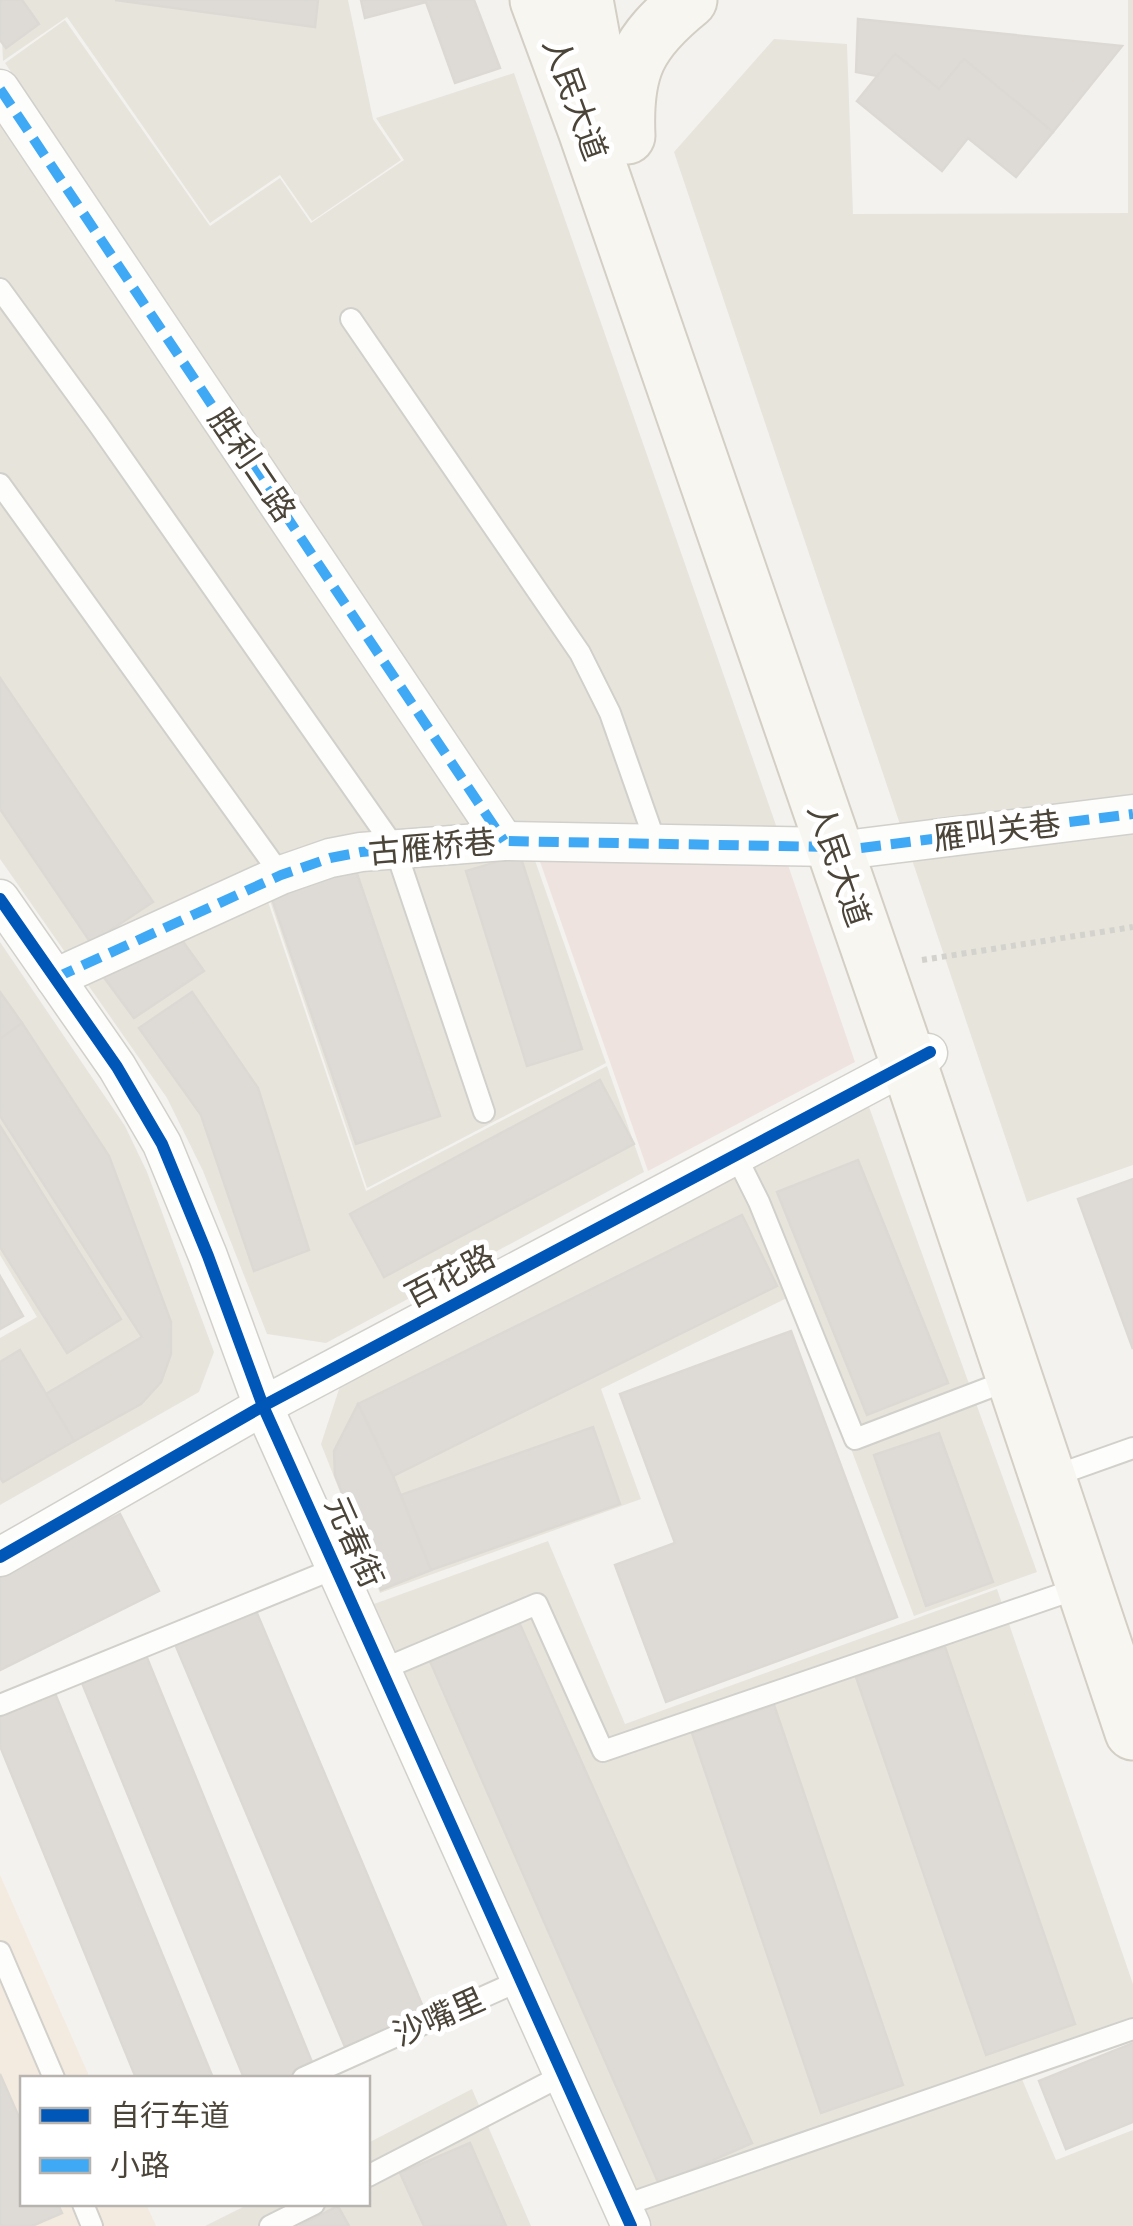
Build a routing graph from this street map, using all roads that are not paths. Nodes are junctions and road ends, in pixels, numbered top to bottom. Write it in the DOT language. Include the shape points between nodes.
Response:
graph roads {
  1 [pos="688,0"];
  2 [pos="572,3"];
  3 [pos="0,89"];
  4 [pos="628,174"];
  5 [pos="0,289"];
  6 [pos="351,319"];
  7 [pos="0,484"];
  8 [pos="1133,814"];
  9 [pos="504,841"];
  10 [pos="656,844"];
  11 [pos="394,848"];
  12 [pos="847,848"];
  13 [pos="280,875"];
  14 [pos="0,899"];
  15 [pos="55,978"];
  16 [pos="919,1058"];
  17 [pos="484,1112"];
  18 [pos="736,1156"];
  19 [pos="1014,1378"];
  20 [pos="263,1406"];
  21 [pos="1133,1448"];
  22 [pos="1070,1470"];
  23 [pos="0,1557"];
  24 [pos="336,1568"];
  25 [pos="1084,1586"];
  26 [pos="1133,1658"];
  27 [pos="381,1670"];
  28 [pos="0,1704"];
  29 [pos="1133,1732"];
  30 [pos="0,1952"];
  31 [pos="520,1980"];
  32 [pos="1133,2029"];
  33 [pos="563,2075"];
  34 [pos="53,2076"];
  35 [pos="306,2076"];
  36 [pos="370,2175"];
  37 [pos="310,2206"];
  38 [pos="626,2216"];
  39 [pos="270,2226"];
  1 -- 4 [label="main road" via="648,39 634,66 625,94"];
  2 -- 4 [label="main road, 人民大道"];
  2 -- 12 [label="main road, 人民大道" via="568,60 586,130"];
  3 -- 9 [label="street, 胜利二路"];
  4 -- 12 [label="main road, 人民大道" via="750,520"];
  5 -- 11 [label="lane"];
  6 -- 10 [label="lane" via="580,653 610,714"];
  7 -- 13 [label="lane"];
  8 -- 12 [label="street, 雁叫关巷"];
  9 -- 10 [label="street, 古雁桥巷"];
  9 -- 11 [label="street, 古雁桥巷"];
  10 -- 12 [label="street, 古雁桥巷"];
  11 -- 13 [label="street, 古雁桥巷" via="330,858"];
  11 -- 17 [label="lane"];
  12 -- 16 [label="main road, 人民大道"];
  12 -- 16 [label="main road, 人民大道" via="900,963"];
  13 -- 15 [label="street, 古雁桥巷"];
  14 -- 15 [label="street, 元春街"];
  15 -- 20 [label="street, 元春街" via="162,1144"];
  16 -- 18 [label="street, 百花路"];
  16 -- 19 [label="main road, 人民大道"];
  16 -- 22 [label="main road, 人民大道"];
  18 -- 19 [label="lane" via="854,1439"];
  18 -- 20 [label="street, 百花路"];
  19 -- 25 [label="main road, 人民大道"];
  20 -- 23 [label="street, 百花路"];
  20 -- 24 [label="street, 元春街"];
  21 -- 22 [label="lane"];
  22 -- 26 [label="main road, 人民大道"];
  24 -- 27 [label="street, 元春街"];
  24 -- 28 [label="lane"];
  25 -- 27 [label="lane" via="604,1751 537,1604"];
  25 -- 29 [label="main road, 人民大道"];
  27 -- 31 [label="street, 元春街"];
  30 -- 34 [label="lane"];
  31 -- 33 [label="street, 元春街"];
  31 -- 35 [label="lane, 沙嘴里"];
  32 -- 38 [label="lane"];
  33 -- 36 [label="lane"];
  33 -- 38 [label="street, 元春街"];
  37 -- 39 [label="lane"];
}
